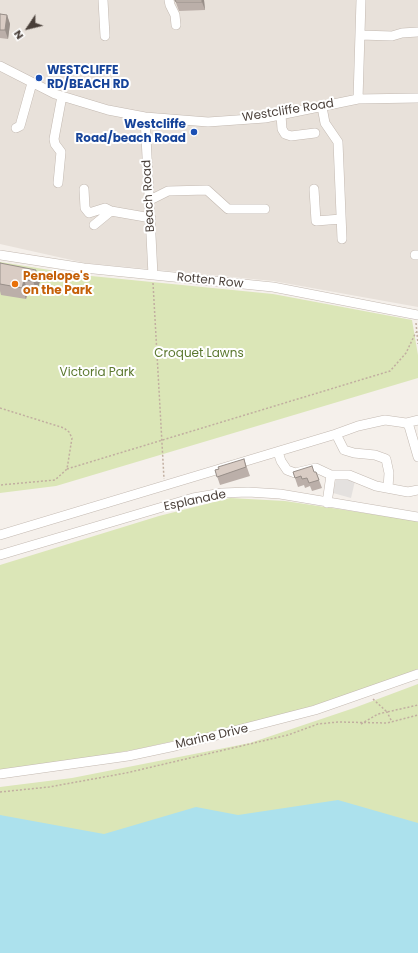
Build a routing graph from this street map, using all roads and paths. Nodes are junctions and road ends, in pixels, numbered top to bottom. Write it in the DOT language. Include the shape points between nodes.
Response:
graph roads {
  1 [pos="103,0"];
  2 [pos="169,0"];
  3 [pos="361,0"];
  4 [pos="176,25"];
  5 [pos="418,32"];
  6 [pos="360,35"];
  7 [pos="105,36"];
  8 [pos="0,66"];
  9 [pos="32,83"];
  10 [pos="62,96"];
  11 [pos="418,98"];
  12 [pos="358,99"];
  13 [pos="322,107"];
  14 [pos="280,115"];
  15 [pos="145,117"];
  16 [pos="16,128"];
  17 [pos="315,133"];
  18 [pos="58,183"];
  19 [pos="84,189"];
  20 [pos="314,189"];
  21 [pos="150,200"];
  22 [pos="265,210"];
  23 [pos="111,211"];
  24 [pos="151,218"];
  25 [pos="341,219"];
  26 [pos="94,224"];
  27 [pos="342,239"];
  28 [pos="0,255"];
  29 [pos="153,275"];
  30 [pos="417,315"];
  31 [pos="416,332"];
  32 [pos="418,344"];
  33 [pos="0,408"];
  34 [pos="418,420"];
  35 [pos="406,423"];
  36 [pos="336,434"];
  37 [pos="161,441"];
  38 [pos="278,452"];
  39 [pos="418,457"];
  40 [pos="67,469"];
  41 [pos="331,475"];
  42 [pos="0,485"];
  43 [pos="164,486"];
  44 [pos="388,488"];
  45 [pos="418,490"];
  46 [pos="327,503"];
  47 [pos="418,517"];
  48 [pos="0,535"];
  49 [pos="0,555"];
  50 [pos="418,674"];
  51 [pos="371,697"];
  52 [pos="418,705"];
  53 [pos="387,712"];
  54 [pos="418,715"];
  55 [pos="392,722"];
  56 [pos="361,724"];
  57 [pos="0,774"];
  58 [pos="0,792"];
  1 -- 7 [label="street"];
  2 -- 4 [label="street"];
  3 -- 6 [label="street"];
  5 -- 6 [label="street" via="392,36"];
  6 -- 12 [label="street"];
  8 -- 9 [label="street, Westcliffe Road"];
  9 -- 10 [label="street, Westcliffe Road"];
  9 -- 16 [label="street" via="20,126"];
  10 -- 15 [label="street, Westcliffe Road" via="108,110"];
  10 -- 18 [label="street" via="54,139 61,152"];
  11 -- 12 [label="street, Westcliffe Road"];
  12 -- 13 [label="street, Westcliffe Road"];
  13 -- 14 [label="street, Westcliffe Road"];
  13 -- 25 [label="street" via="325,123 338,142"];
  14 -- 15 [label="street, Westcliffe Road" via="208,122"];
  14 -- 17 [label="street" via="282,129 286,134 291,136"];
  15 -- 21 [label="street, Beach Road"];
  19 -- 23 [label="street" via="85,208 89,213 105,208"];
  20 -- 25 [label="street" via="316,220"];
  21 -- 22 [label="street" via="168,191 207,190 228,209"];
  21 -- 24 [label="street, Beach Road"];
  23 -- 24 [label="street"];
  23 -- 26 [label="street"];
  24 -- 29 [label="street, Beach Road"];
  25 -- 27 [label="street"];
  28 -- 29 [label="street, Rotten Row" via="84,268"];
  29 -- 30 [label="street, Rotten Row" via="273,287"];
  29 -- 37 [label="path"];
  30 -- 31 [label="path"];
  31 -- 32 [label="path"];
  31 -- 37 [label="path" via="406,352 390,371"];
  33 -- 40 [label="path" via="67,429 72,438"];
  34 -- 35 [label="street"];
  35 -- 36 [label="street" via="385,420"];
  35 -- 39 [label="street"];
  36 -- 38 [label="street"];
  36 -- 44 [label="street" via="344,450 375,455 386,460 389,473"];
  37 -- 40 [label="path"];
  37 -- 43 [label="path"];
  38 -- 41 [label="street" via="286,470 296,473 316,468"];
  38 -- 43 [label="street"];
  40 -- 42 [label="path" via="55,480"];
  41 -- 44 [label="street" via="349,475"];
  41 -- 46 [label="street"];
  43 -- 48 [label="street"];
  44 -- 45 [label="street" via="408,492"];
  46 -- 47 [label="street, Esplanade"];
  46 -- 49 [label="street, Esplanade" via="280,494 248,492 206,496"];
  50 -- 57 [label="street, Marine Drive" via="315,710 182,744 128,756"];
  51 -- 53 [label="path"];
  52 -- 53 [label="path"];
  53 -- 55 [label="path"];
  53 -- 56 [label="path"];
  54 -- 55 [label="path"];
  55 -- 56 [label="path"];
  56 -- 58 [label="path" via="318,724 288,735 134,772 49,787"];
}
